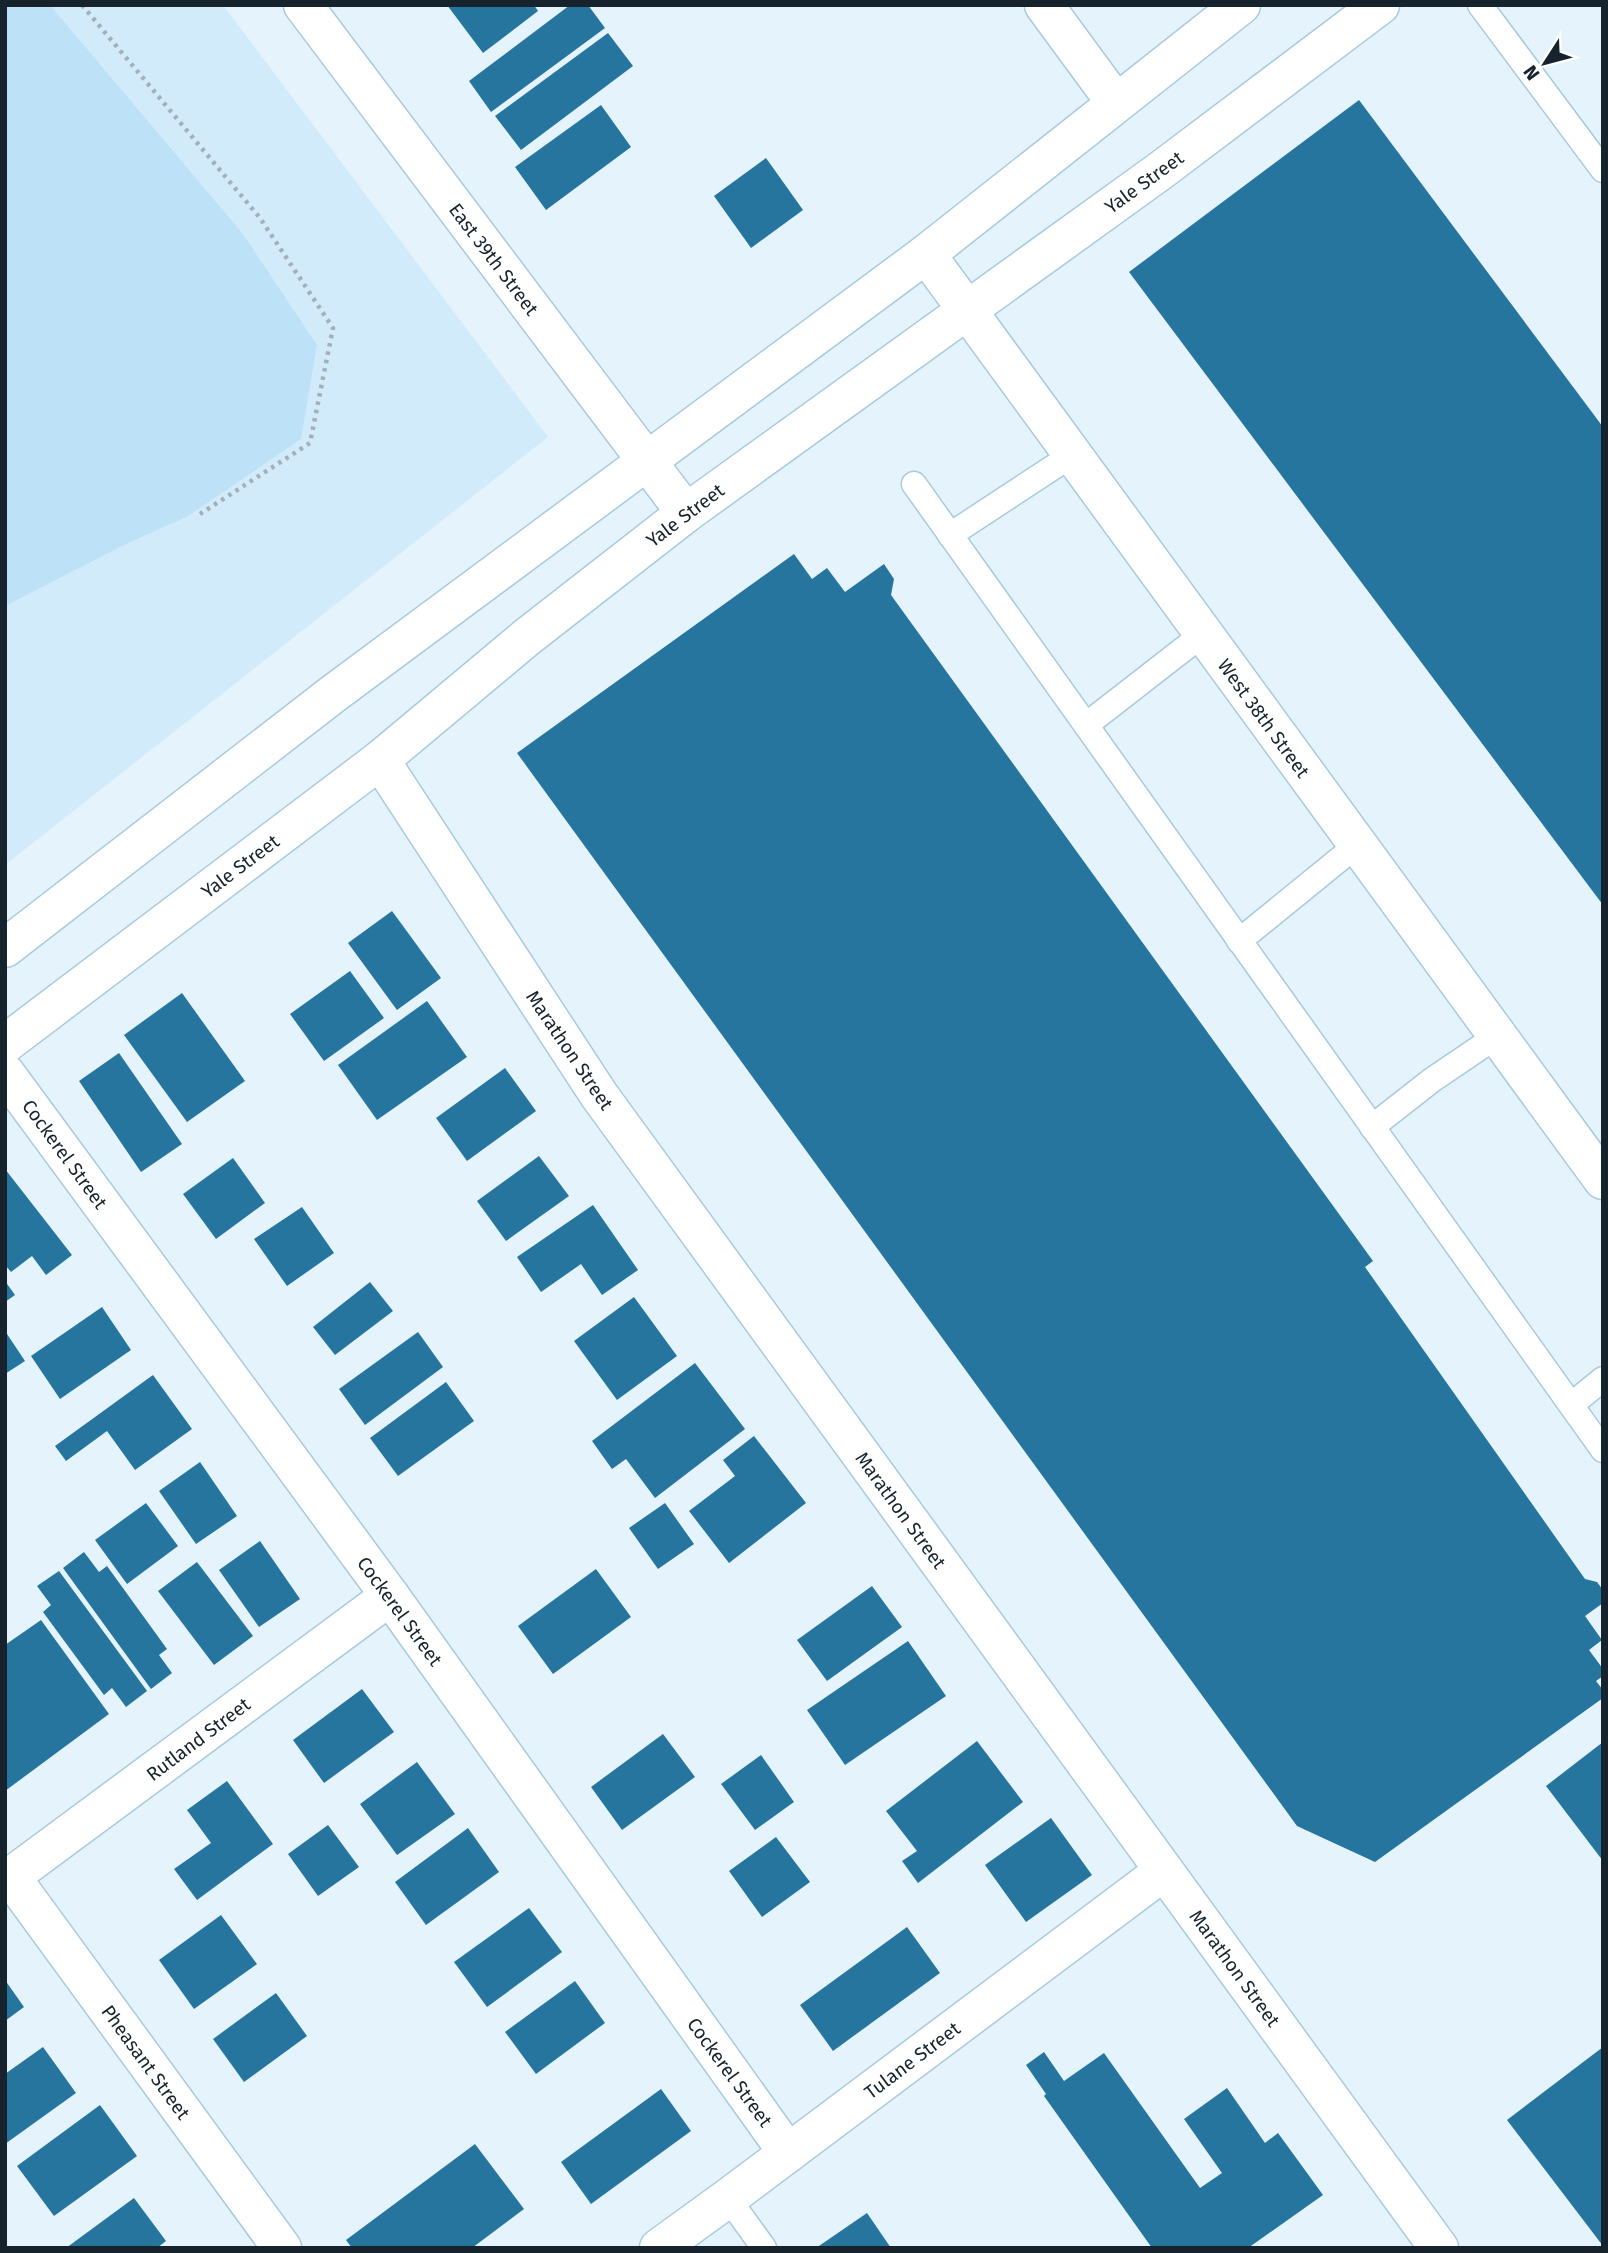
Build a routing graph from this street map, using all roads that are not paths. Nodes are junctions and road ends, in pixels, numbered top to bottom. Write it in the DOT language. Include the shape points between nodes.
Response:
graph roads {
  1 [pos="303,5"];
  2 [pos="1044,5"];
  3 [pos="1241,5"];
  4 [pos="1380,5"];
  5 [pos="1480,5"];
  6 [pos="1116,103"];
  7 [pos="1603,170"];
  8 [pos="926,254"];
  9 [pos="967,312"];
  10 [pos="1072,454"];
  11 [pos="647,462"];
  12 [pos="914,484"];
  13 [pos="686,513"];
  14 [pos="950,535"];
  15 [pos="1203,634"];
  16 [pos="1086,725"];
  17 [pos="380,760"];
  18 [pos="1357,845"];
  19 [pos="1240,941"];
  20 [pos="5,948"];
  21 [pos="1497,1036"];
  22 [pos="5,1044"];
  23 [pos="5,1073"];
  24 [pos="1372,1127"];
  25 [pos="1603,1180"];
  26 [pos="1603,1379"];
  27 [pos="1571,1405"];
  28 [pos="1603,1450"];
  29 [pos="390,1596"];
  30 [pos="1164,1871"];
  31 [pos="8,1879"];
  32 [pos="788,2153"];
  33 [pos="728,2199"];
  34 [pos="282,2248"];
  35 [pos="659,2248"];
  36 [pos="764,2248"];
  37 [pos="1439,2248"];
  1 -- 11 [label="street, East 39th Street"];
  2 -- 6 [label="street"];
  3 -- 6 [label="street"];
  4 -- 9 [label="street, Yale Street"];
  5 -- 7 [label="lane"];
  6 -- 8 [label="street"];
  8 -- 9 [label="street, West 38th Street"];
  8 -- 11 [label="street"];
  9 -- 10 [label="street, West 38th Street"];
  9 -- 13 [label="street, Yale Street"];
  10 -- 14 [label="lane"];
  10 -- 15 [label="street, West 38th Street"];
  11 -- 13 [label="street, East 39th Street"];
  11 -- 20 [label="street" via="333,694"];
  12 -- 14 [label="lane"];
  13 -- 17 [label="street, Yale Street"];
  14 -- 16 [label="lane"];
  15 -- 16 [label="lane"];
  15 -- 18 [label="street, West 38th Street"];
  16 -- 19 [label="lane"];
  17 -- 22 [label="street, Yale Street"];
  17 -- 30 [label="street, Marathon Street" via="599,1095"];
  18 -- 19 [label="lane"];
  18 -- 21 [label="street, West 38th Street"];
  19 -- 24 [label="lane"];
  21 -- 24 [label="lane"];
  21 -- 25 [label="street, West 38th Street"];
  23 -- 29 [label="street, Cockerel Street"];
  24 -- 27 [label="lane"];
  26 -- 27 [label="lane"];
  27 -- 28 [label="lane"];
  29 -- 31 [label="street, Rutland Street"];
  29 -- 32 [label="street, Cockerel Street"];
  30 -- 32 [label="street, Tulane Street"];
  30 -- 37 [label="street, Marathon Street"];
  31 -- 34 [label="street, Pheasant Street"];
  32 -- 33 [label="street, Tulane Street"];
  33 -- 35 [label="street, Tulane Street"];
  33 -- 36 [label="lane"];
}
